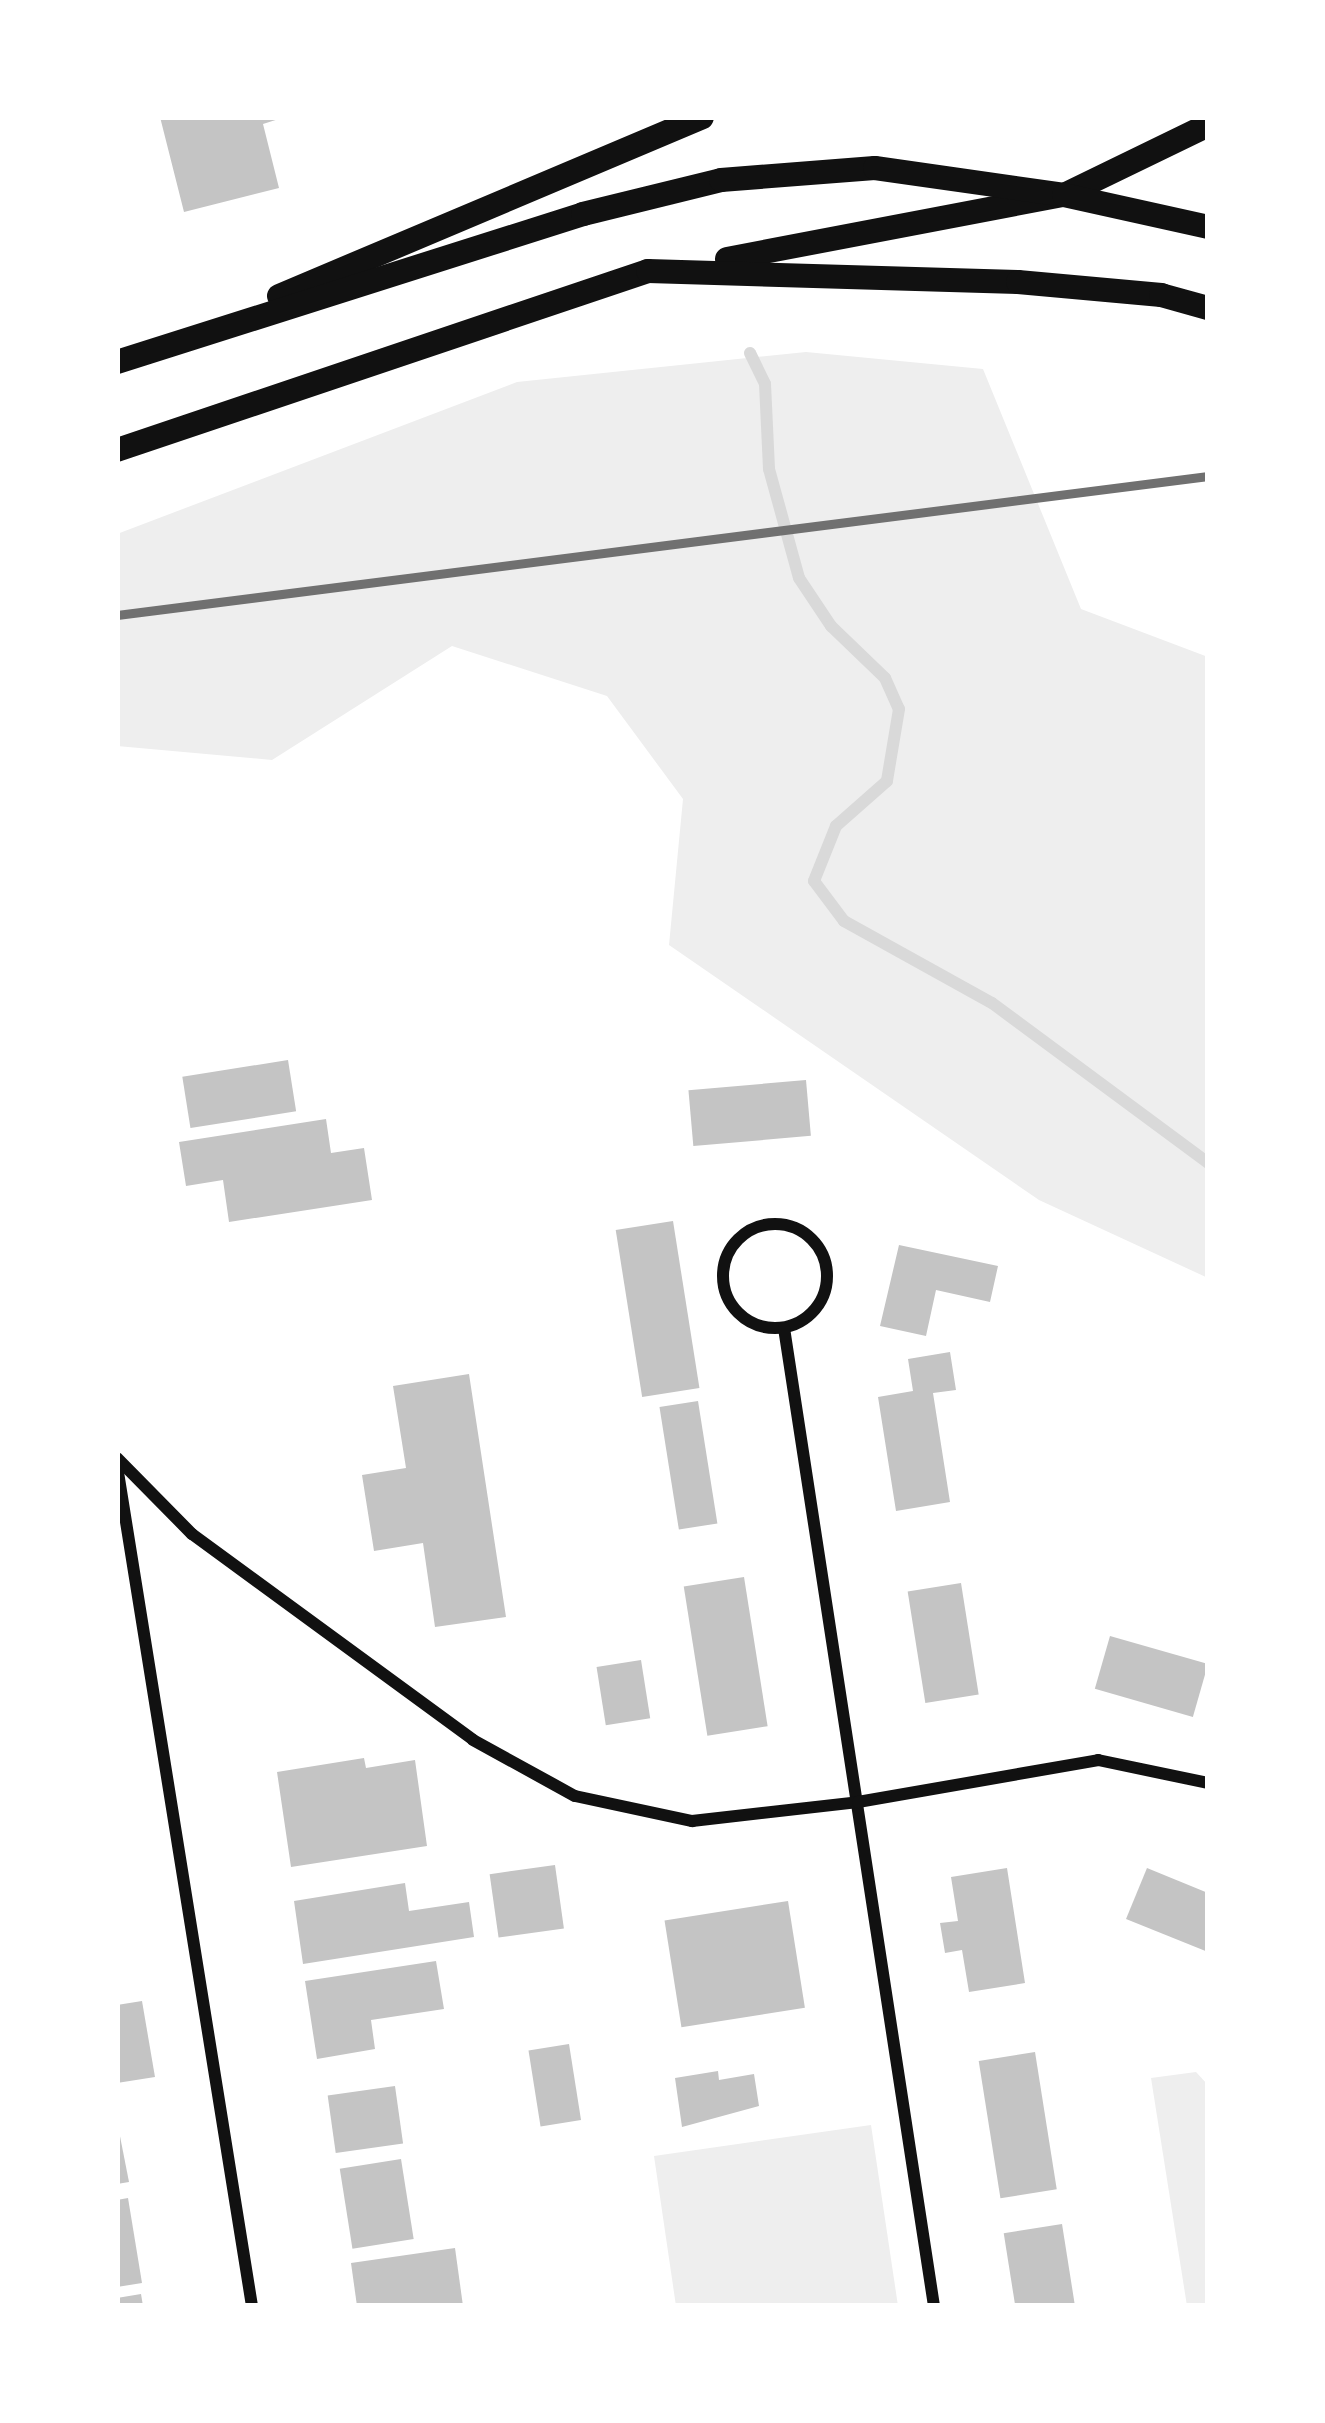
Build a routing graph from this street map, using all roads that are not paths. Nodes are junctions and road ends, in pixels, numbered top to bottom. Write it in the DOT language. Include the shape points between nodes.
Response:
graph roads {
  1 [pos="702,117"];
  2 [pos="1208,125"];
  3 [pos="1064,195"];
  4 [pos="1208,227"];
  5 [pos="648,272"];
  6 [pos="1208,308"];
  7 [pos="155,350"];
  8 [pos="117,362"];
  9 [pos="117,450"];
  10 [pos="784,1328"];
  11 [pos="117,1462"];
  12 [pos="1208,1783"];
  13 [pos="858,1802"];
  14 [pos="253,2306"];
  15 [pos="934,2306"];
  1 -- 7 [label="main road"];
  2 -- 3 [label="main road"];
  3 -- 4 [label="main road"];
  3 -- 5 [label="main road"];
  3 -- 7 [label="main road" via="875,168 721,180 583,214"];
  5 -- 6 [label="main road" via="1018,282"];
  5 -- 9 [label="main road"];
  7 -- 8 [label="main road"];
  10 -- 10 [label="street" via="818,1306 827,1267 806,1233 767,1224 732,1246 724,1285 745,1319"];
  10 -- 13 [label="street"];
  11 -- 13 [label="street" via="192,1534 436,1713 575,1796 692,1821"];
  11 -- 14 [label="street"];
  12 -- 13 [label="street" via="1098,1760"];
  13 -- 15 [label="street"];
}
